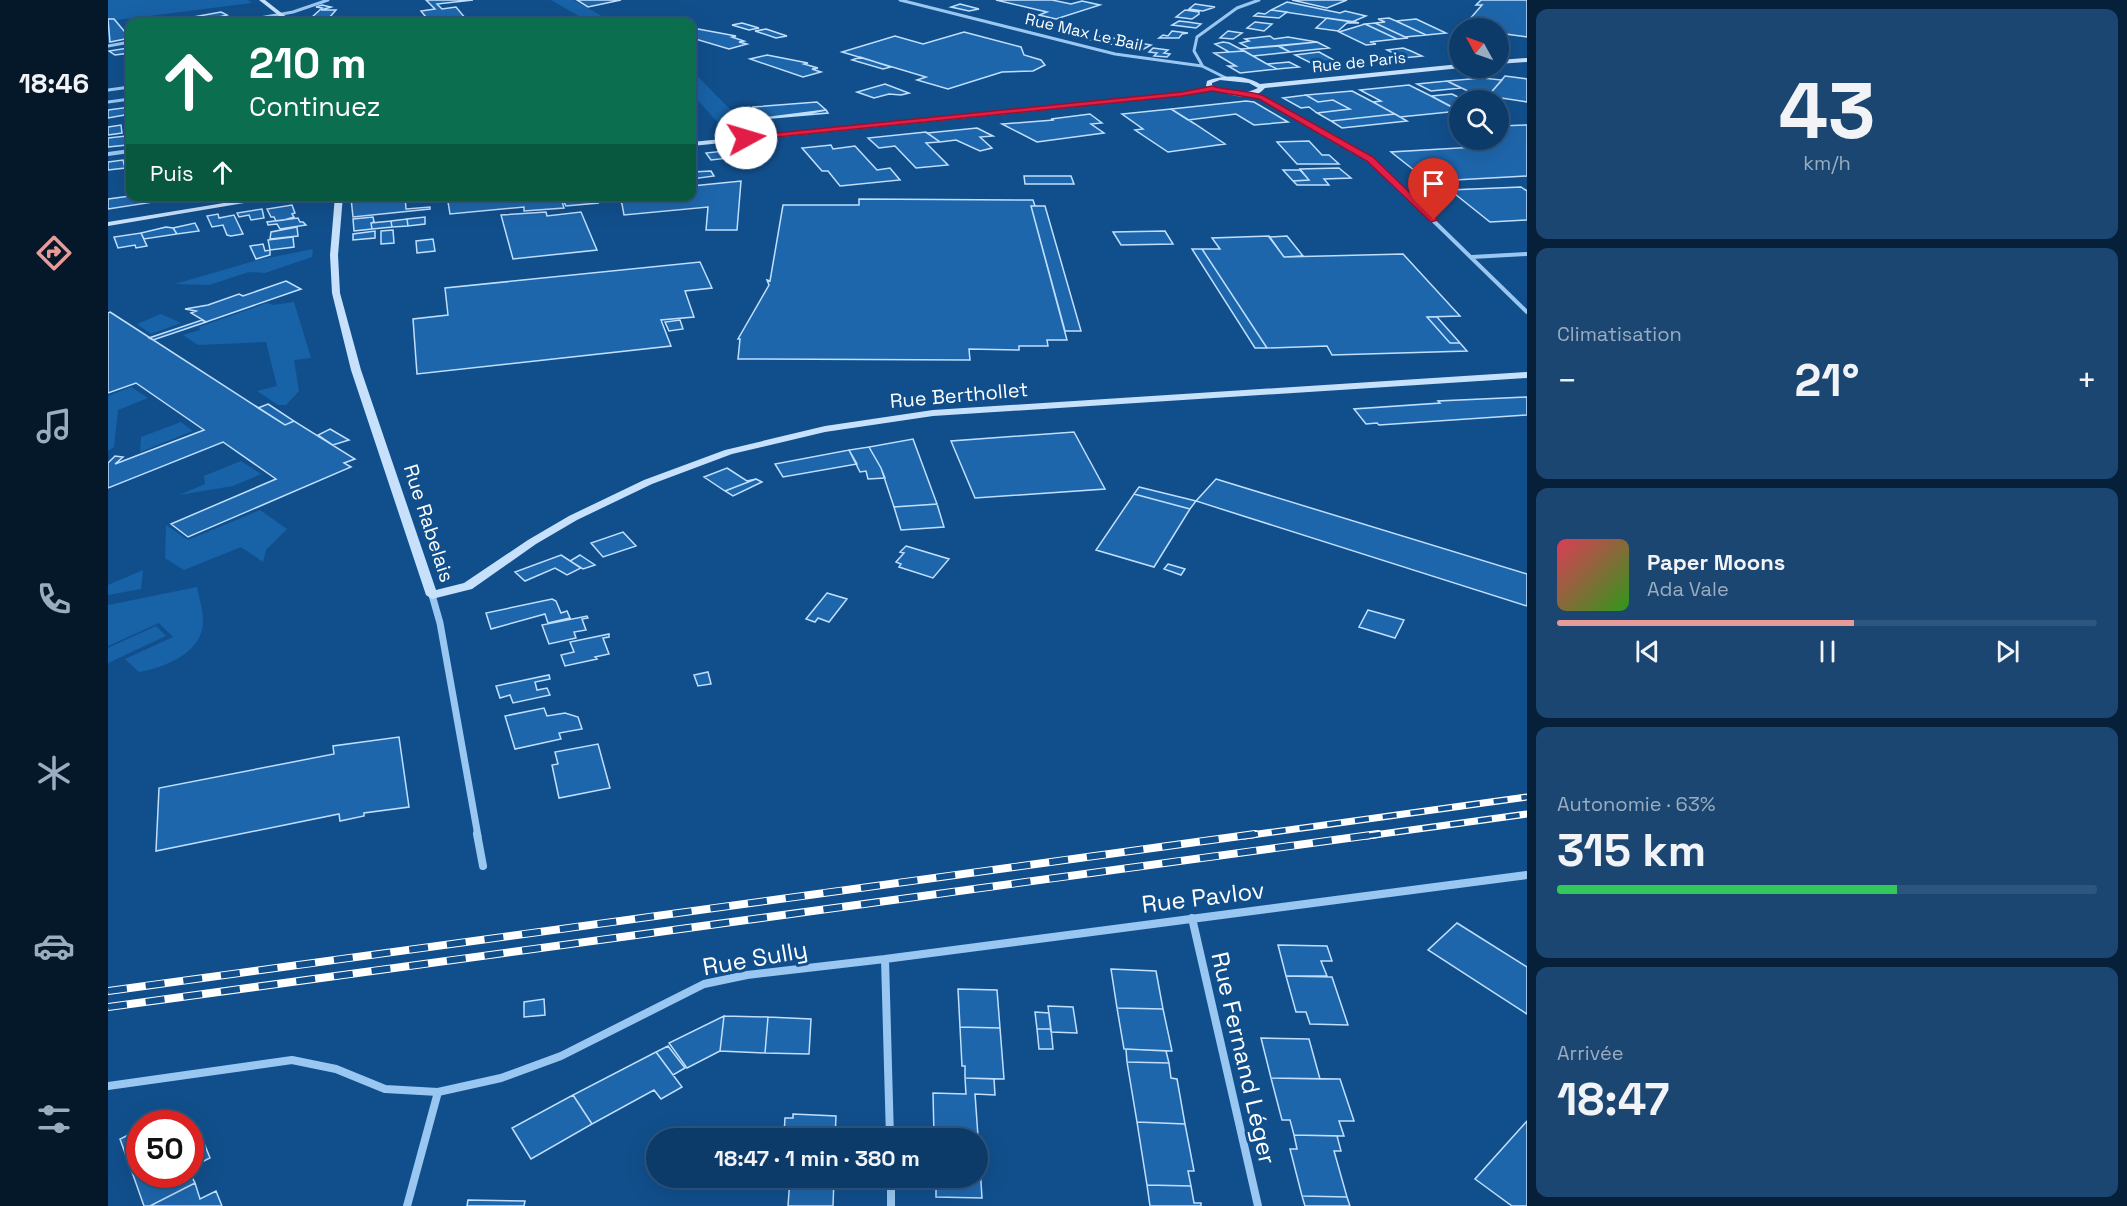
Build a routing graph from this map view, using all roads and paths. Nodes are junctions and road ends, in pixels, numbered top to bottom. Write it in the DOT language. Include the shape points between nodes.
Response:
graph roads {
  1 [pos="261,0"];
  2 [pos="328,0"];
  3 [pos="900,0"];
  4 [pos="1259,0"];
  5 [pos="281,15"];
  6 [pos="262,18"];
  7 [pos="285,18"];
  8 [pos="126,43"];
  9 [pos="108,46"];
  10 [pos="1527,60"];
  11 [pos="1509,61"];
  12 [pos="1202,66"];
  13 [pos="1449,67"];
  14 [pos="1226,78"];
  15 [pos="1262,86"];
  16 [pos="126,88"];
  17 [pos="1212,88"];
  18 [pos="108,90"];
  19 [pos="1252,93"];
  20 [pos="126,100"];
  21 [pos="108,102"];
  22 [pos="696,144"];
  23 [pos="126,152"];
  24 [pos="108,154"];
  25 [pos="252,201"];
  26 [pos="339,201"];
  27 [pos="108,224"];
  28 [pos="1527,254"];
  29 [pos="1472,257"];
  30 [pos="1527,312"];
  31 [pos="1527,375"];
  32 [pos="432,595"];
  33 [pos="483,866"];
  34 [pos="1527,875"];
  35 [pos="1192,918"];
  36 [pos="885,959"];
  37 [pos="108,1086"];
  38 [pos="438,1092"];
  39 [pos="890,1128"];
  40 [pos="891,1188"];
  41 [pos="407,1206"];
  42 [pos="891,1206"];
  43 [pos="1258,1206"];
  1 -- 5 [label="street"];
  2 -- 5 [label="street"];
  3 -- 12 [label="street, Rue Max Le Bail" via="1114,54"];
  4 -- 12 [label="street" via="1237,8 1197,37 1194,51"];
  5 -- 6 [label="street"];
  5 -- 7 [label="street"];
  8 -- 9 [label="street"];
  10 -- 11 [label="street"];
  12 -- 14 [label="street, Rue Max Le Bail"];
  13 -- 15 [label="street, Rue de Paris"];
  14 -- 15 [label="street"];
  14 -- 17 [label="street" via="1209,81"];
  15 -- 19 [label="street"];
  16 -- 18 [label="street"];
  17 -- 19 [label="street" via="1234,94"];
  17 -- 22 [label="street"];
  19 -- 29 [label="street" via="1370,159"];
  20 -- 21 [label="street"];
  23 -- 24 [label="street"];
  25 -- 27 [label="street"];
  26 -- 32 [label="street, Rue Rabelais" via="334,255 336,293 357,370"];
  28 -- 29 [label="street"];
  29 -- 30 [label="street"];
  31 -- 32 [label="street, Rue Berthollet" via="933,413 825,429 729,452 648,482 552,530 468,586"];
  32 -- 33 [label="street, Rue Rabelais"];
  34 -- 35 [label="street, Rue Pavlov"];
  35 -- 36 [label="street, Rue Pavlov"];
  35 -- 43 [label="street, Rue Fernand Léger"];
  36 -- 38 [label="street, Rue Sully" via="747,975 704,984 561,1056 501,1078"];
  36 -- 39 [label="street"];
  37 -- 38 [label="street, Rue Sully" via="292,1060 336,1069 385,1089"];
  38 -- 41 [label="street"];
  40 -- 42 [label="street"];
}
